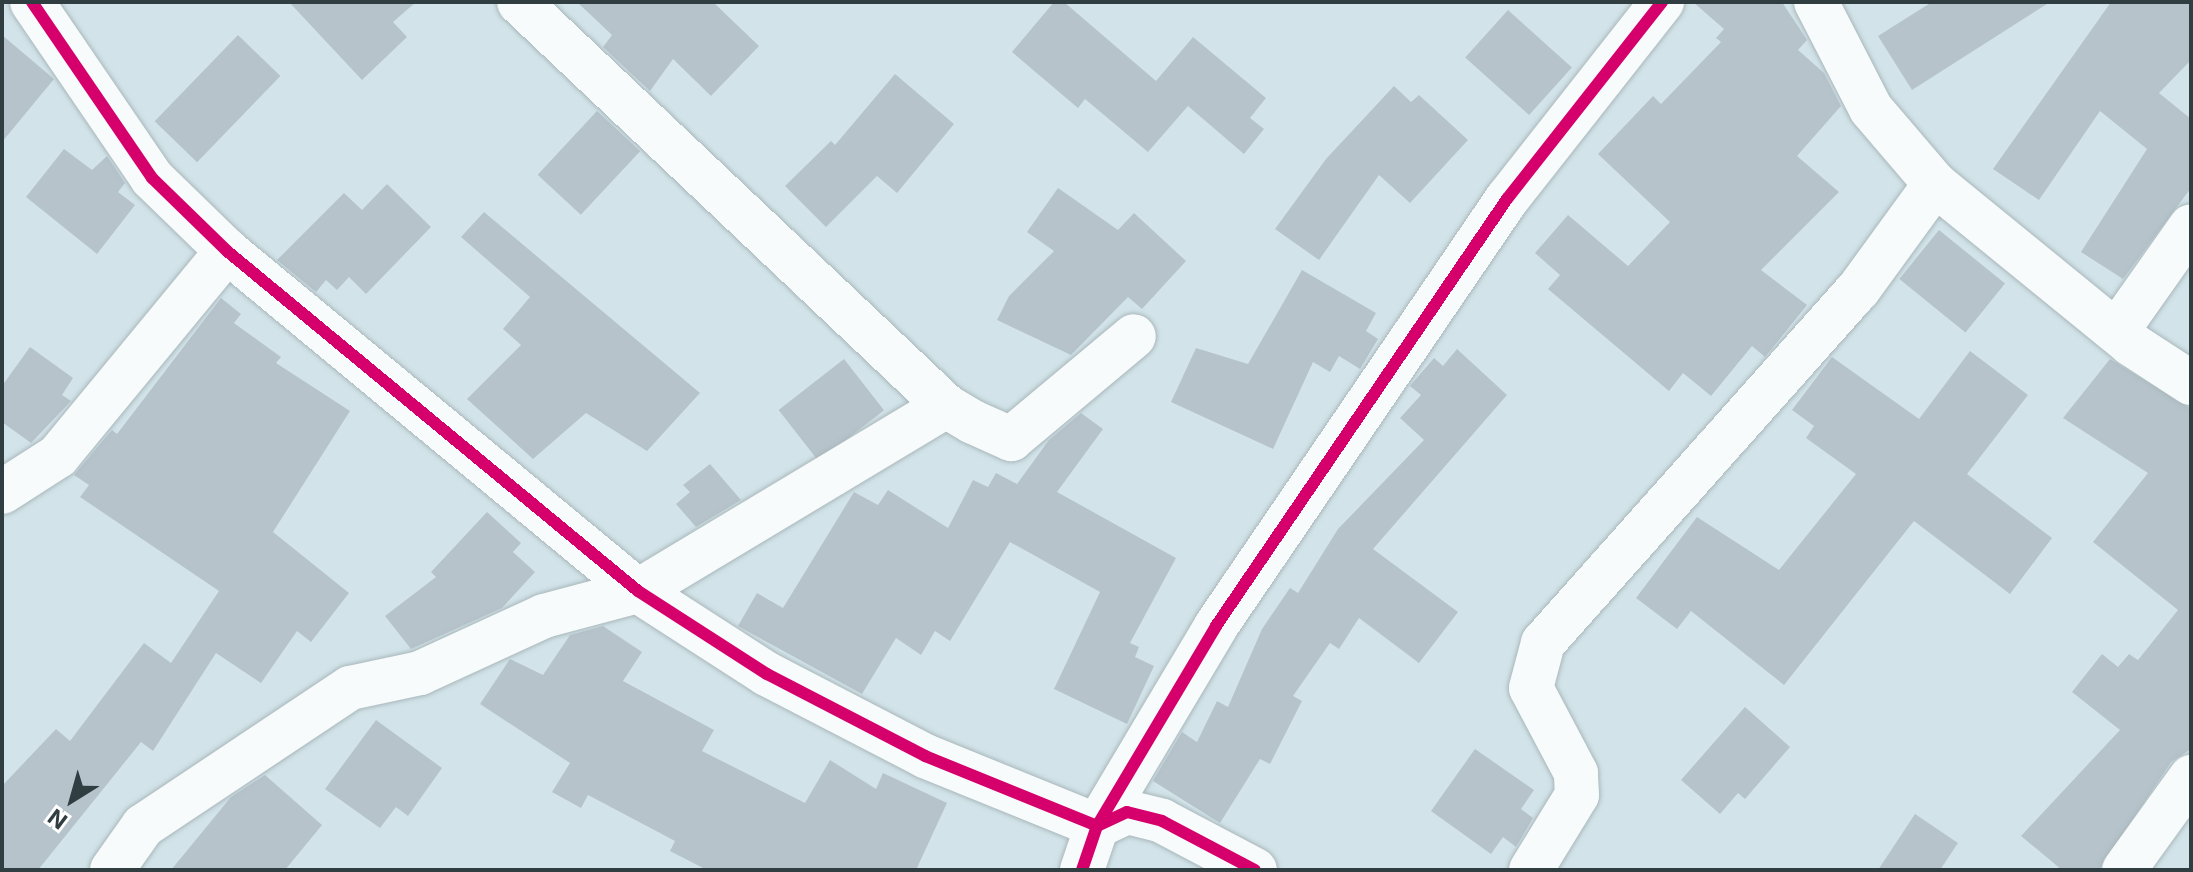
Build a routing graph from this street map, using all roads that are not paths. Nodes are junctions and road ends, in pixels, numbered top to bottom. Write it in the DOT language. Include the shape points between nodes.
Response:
graph roads {
  1 [pos="32,2"];
  2 [pos="519,2"];
  3 [pos="1662,2"];
  4 [pos="1816,2"];
  5 [pos="1935,184"];
  6 [pos="2191,226"];
  7 [pos="227,251"];
  8 [pos="2117,331"];
  9 [pos="1134,336"];
  10 [pos="2191,383"];
  11 [pos="946,406"];
  12 [pos="2,492"];
  13 [pos="638,591"];
  14 [pos="2191,777"];
  15 [pos="1097,826"];
  16 [pos="112,870"];
  17 [pos="1082,870"];
  18 [pos="1255,870"];
  19 [pos="1531,870"];
  20 [pos="2124,870"];
  1 -- 7 [label="street" via="152,178"];
  2 -- 11 [label="street"];
  3 -- 15 [label="street" via="1498,212 1216,626"];
  4 -- 5 [label="street" via="1871,109"];
  5 -- 8 [label="street"];
  5 -- 19 [label="street" via="1858,290 1543,643 1531,688 1576,773 1577,795"];
  6 -- 8 [label="street"];
  7 -- 12 [label="street" via="58,456"];
  7 -- 13 [label="street" via="552,527"];
  8 -- 10 [label="street"];
  9 -- 11 [label="street" via="1011,439"];
  11 -- 13 [label="street"];
  13 -- 15 [label="street" via="767,674 925,756"];
  13 -- 16 [label="street" via="544,616 420,673 350,688 143,826"];
  14 -- 20 [label="street"];
  15 -- 17 [label="street"];
  15 -- 18 [label="street" via="1127,812 1162,821"];
}
